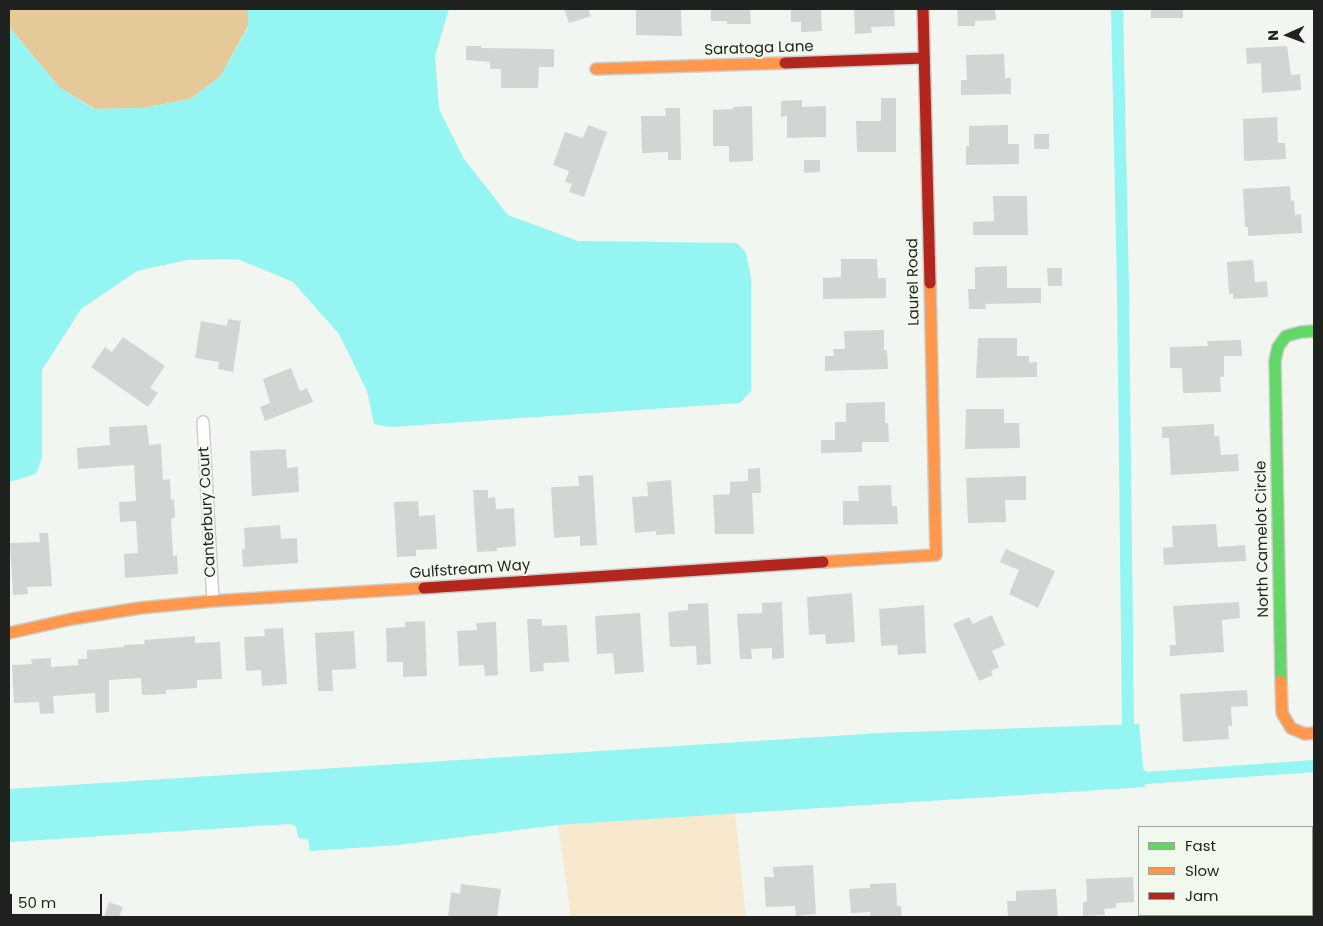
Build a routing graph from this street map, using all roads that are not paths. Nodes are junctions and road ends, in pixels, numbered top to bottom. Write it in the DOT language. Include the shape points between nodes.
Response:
graph roads {
  1 [pos="923,9"];
  2 [pos="924,58"];
  3 [pos="596,69"];
  4 [pos="1314,331"];
  5 [pos="203,422"];
  6 [pos="936,555"];
  7 [pos="213,601"];
  8 [pos="9,633"];
  9 [pos="1314,733"];
  1 -- 2 [label="street, Laurel Road"];
  2 -- 3 [label="street, Saratoga Lane"];
  2 -- 6 [label="street, Laurel Road"];
  4 -- 9 [label="street, North Camelot Circle" via="1286,336 1278,347 1275,361 1282,712 1291,728 1305,734"];
  5 -- 7 [label="street, Canterbury Court"];
  6 -- 7 [label="street, Gulfstream Way"];
  7 -- 8 [label="street, Gulfstream Way" via="72,619"];
}
